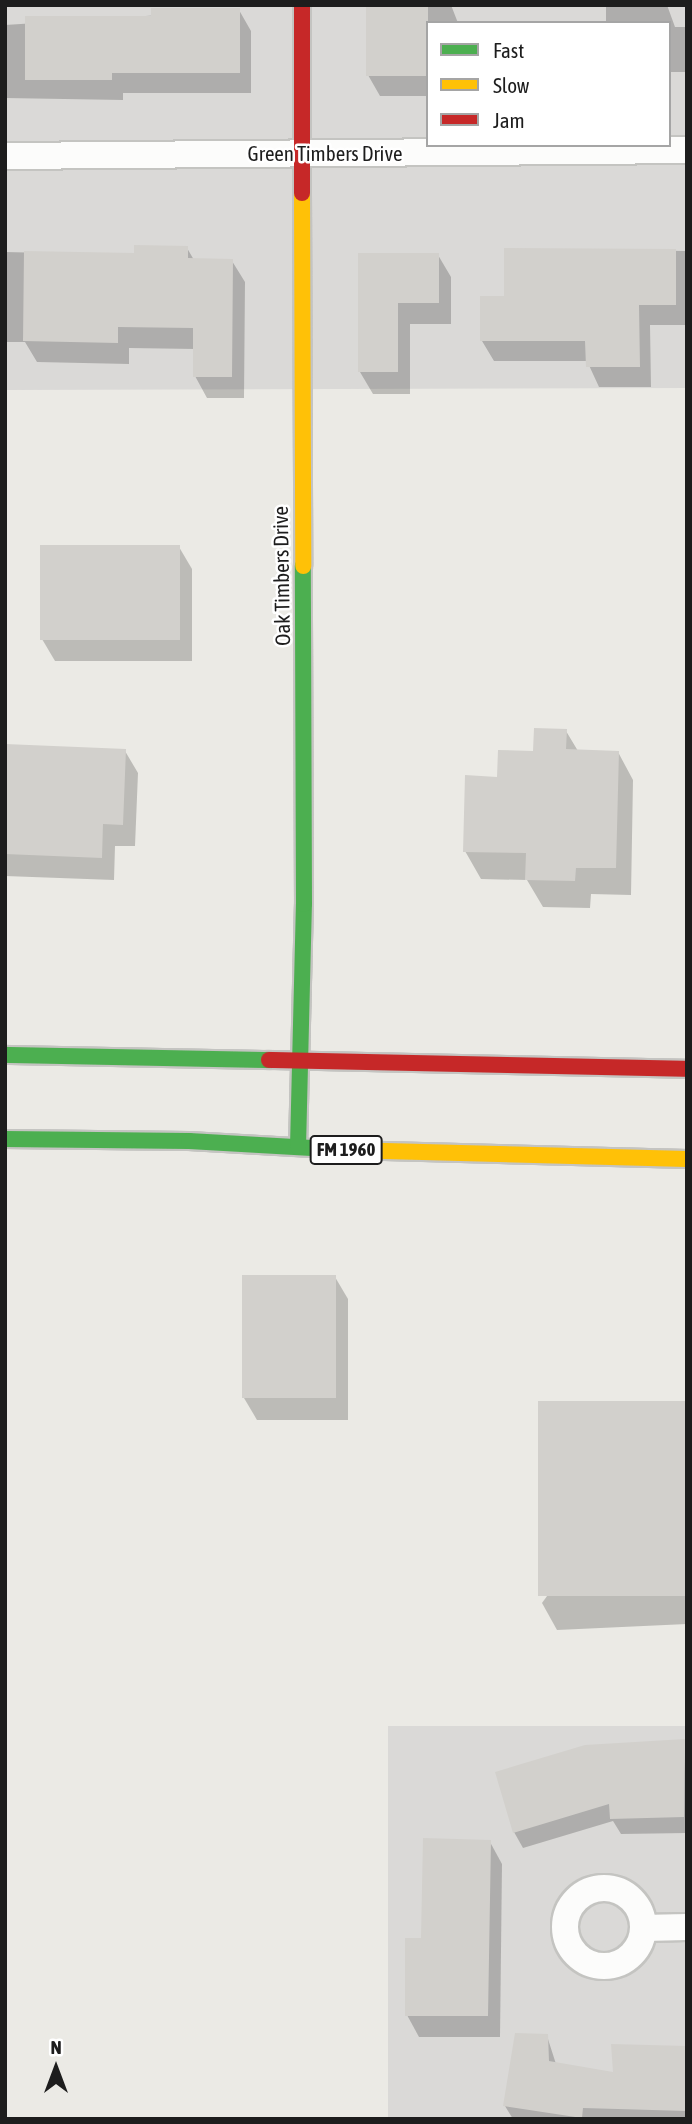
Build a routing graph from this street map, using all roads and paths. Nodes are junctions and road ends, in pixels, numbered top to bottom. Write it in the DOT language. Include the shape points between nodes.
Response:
graph roads {
  1 [pos="302,5"];
  2 [pos="687,150"];
  3 [pos="300,153"];
  4 [pos="5,156"];
  5 [pos="5,1055"];
  6 [pos="300,1062"];
  7 [pos="687,1069"];
  8 [pos="5,1139"];
  9 [pos="298,1147"];
  10 [pos="687,1159"];
  11 [pos="687,1927"];
  12 [pos="643,1928"];
  1 -- 3 [label="main road, Oak Timbers Drive"];
  2 -- 3 [label="street, Green Timbers Drive"];
  3 -- 4 [label="street, Green Timbers Drive"];
  3 -- 6 [label="main road, Oak Timbers Drive" via="304,904"];
  5 -- 6 [label="main road"];
  6 -- 7 [label="main road"];
  6 -- 9 [label="main road, Oak Timbers Drive"];
  8 -- 9 [label="main road, FM 1960 / FM 1960"];
  9 -- 10 [label="main road, FM 1960 / FM 1960"];
  11 -- 12 [label="street"];
}
